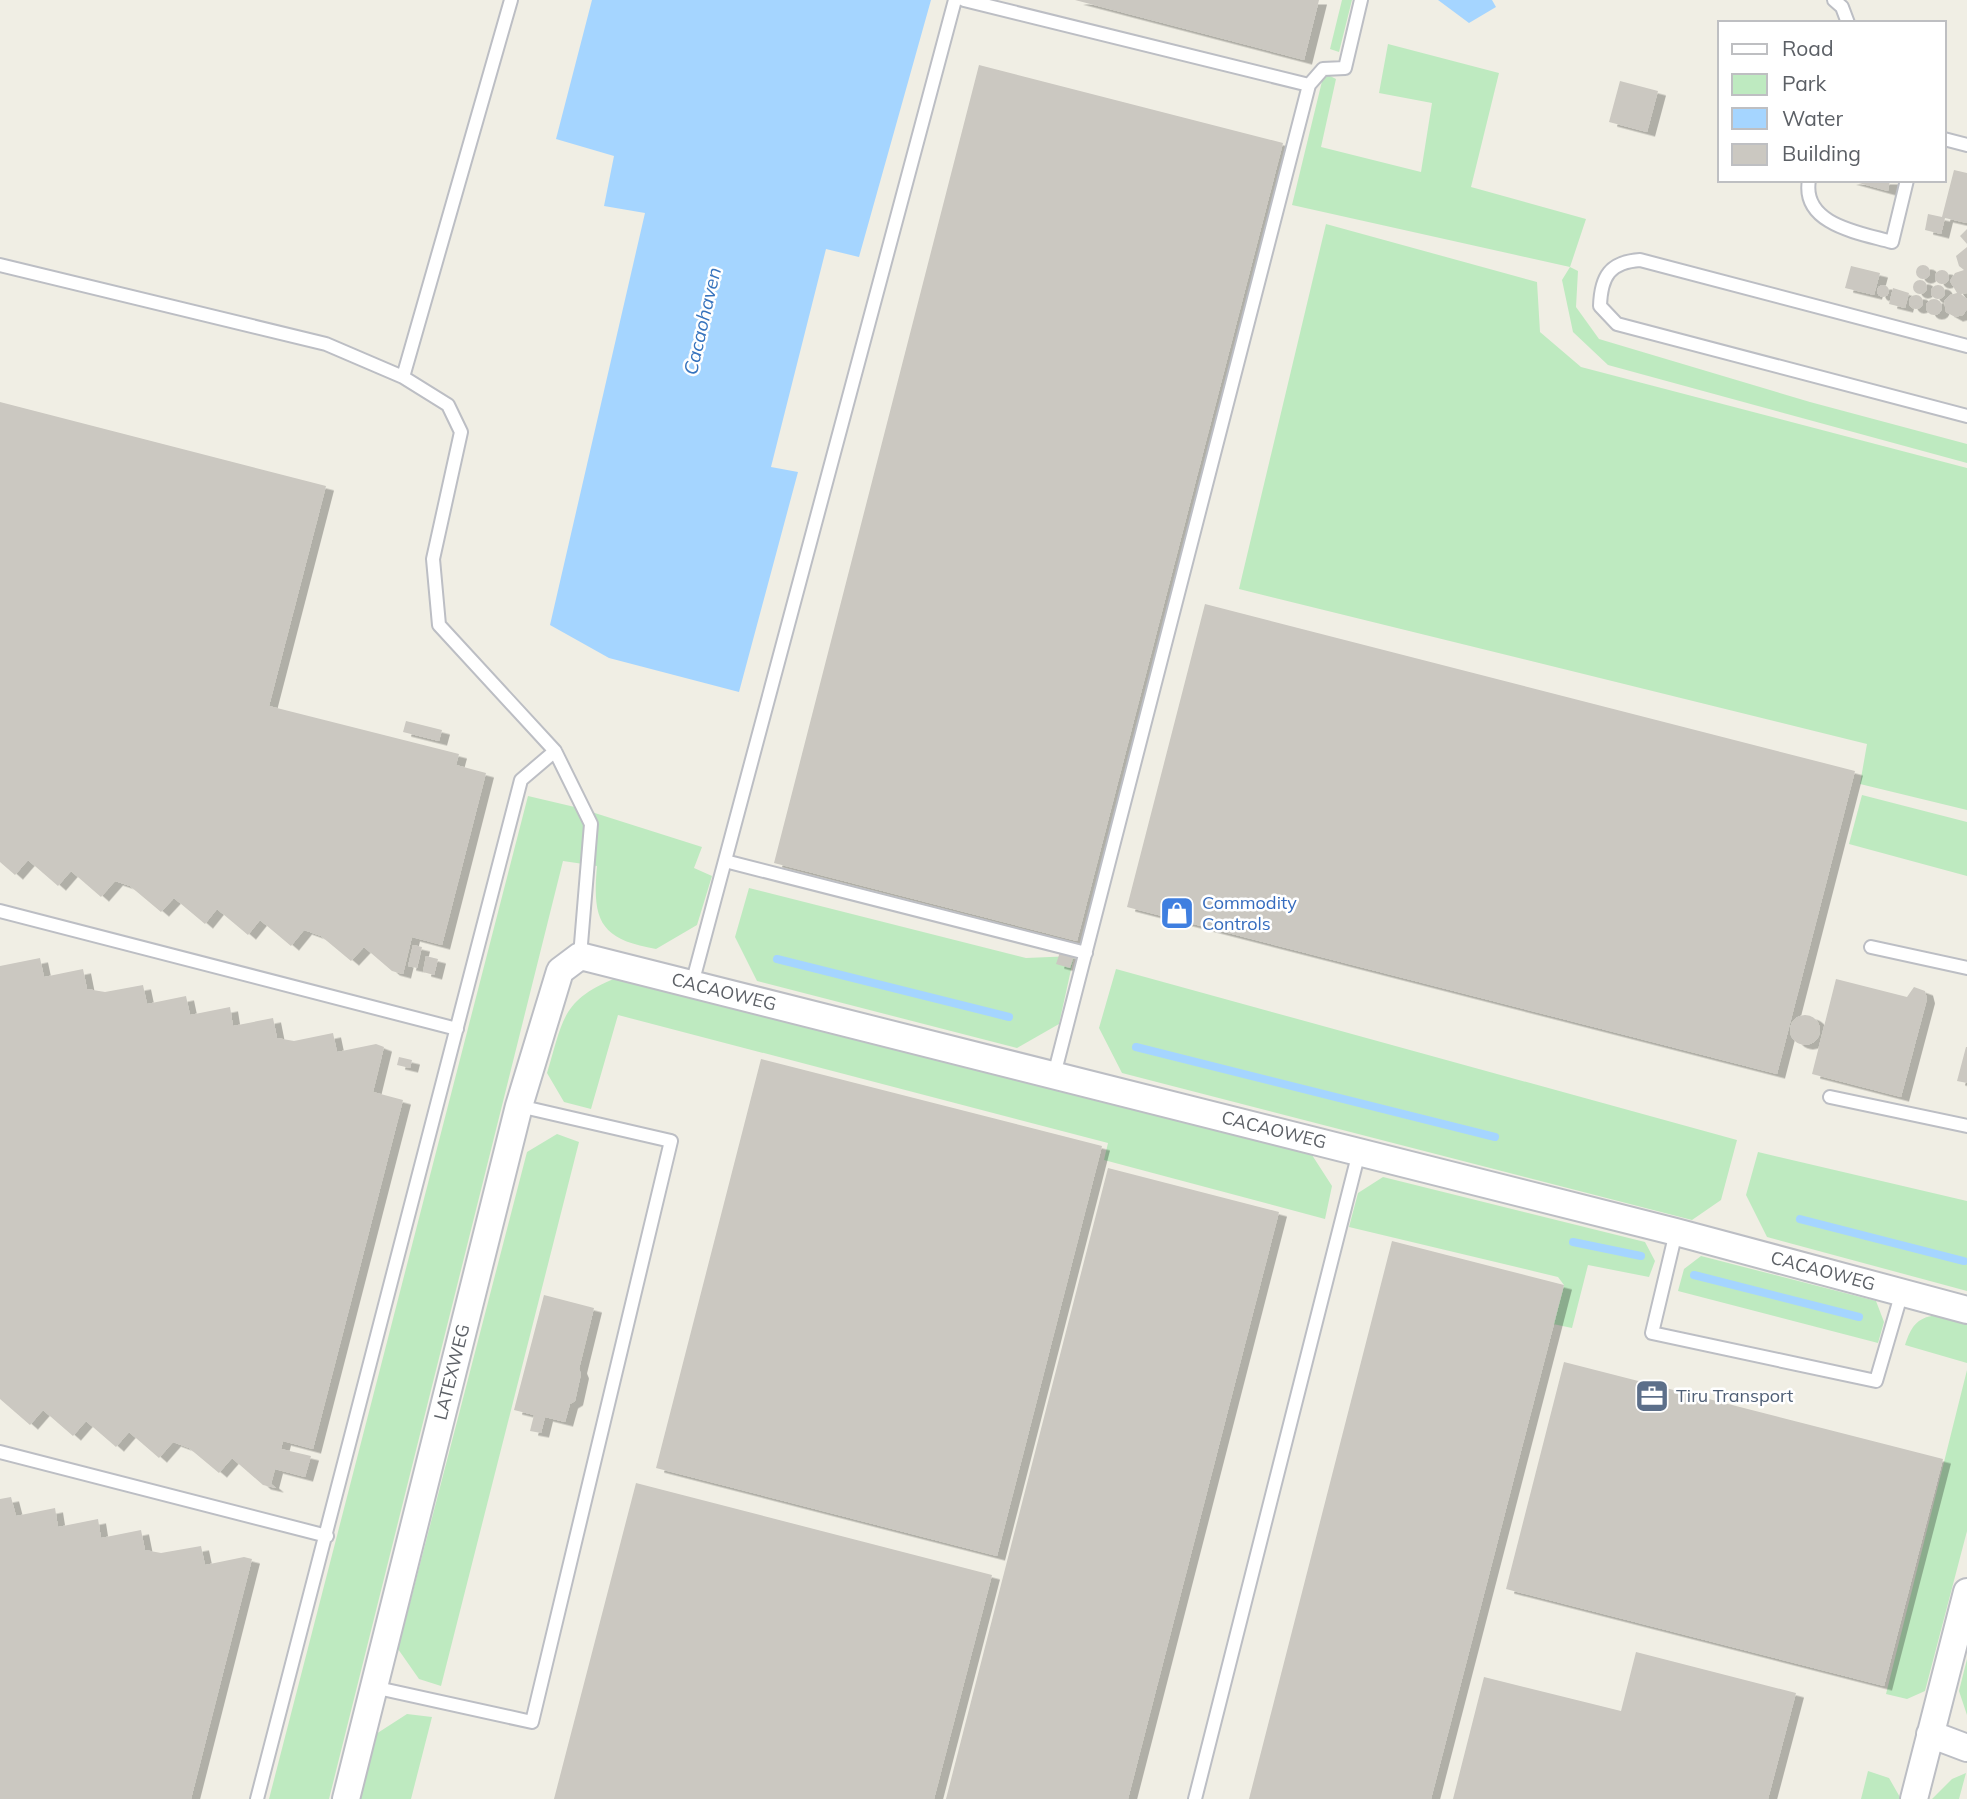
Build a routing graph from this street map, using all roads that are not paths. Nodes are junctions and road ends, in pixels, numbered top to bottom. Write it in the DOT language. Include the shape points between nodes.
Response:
graph roads {
  1 [pos="511,0"];
  2 [pos="956,0"];
  3 [pos="964,0"];
  4 [pos="1361,0"];
  5 [pos="1834,0"];
  6 [pos="1847,21"];
  7 [pos="1309,85"];
  8 [pos="1946,140"];
  9 [pos="1967,145"];
  10 [pos="1809,182"];
  11 [pos="1907,182"];
  12 [pos="0,265"];
  13 [pos="1967,346"];
  14 [pos="404,377"];
  15 [pos="1967,416"];
  16 [pos="555,751"];
  17 [pos="725,861"];
  18 [pos="0,911"];
  19 [pos="1871,947"];
  20 [pos="1086,953"];
  21 [pos="580,956"];
  22 [pos="1967,968"];
  23 [pos="692,984"];
  24 [pos="457,1029"];
  25 [pos="1055,1075"];
  26 [pos="1830,1097"];
  27 [pos="519,1105"];
  28 [pos="1967,1126"];
  29 [pos="1359,1152"];
  30 [pos="1676,1232"];
  31 [pos="1902,1292"];
  32 [pos="1967,1310"];
  33 [pos="0,1452"];
  34 [pos="327,1536"];
  35 [pos="1967,1592"];
  36 [pos="373,1687"];
  37 [pos="1930,1734"];
  38 [pos="1967,1748"];
  39 [pos="257,1799"];
  40 [pos="346,1799"];
  41 [pos="1195,1799"];
  42 [pos="1914,1799"];
  1 -- 14 [label="lane"];
  2 -- 17 [label="lane"];
  3 -- 7 [label="lane"];
  4 -- 7 [label="lane" via="1345,68 1323,69"];
  5 -- 6 [label="lane"];
  7 -- 20 [label="lane"];
  8 -- 9 [label="lane"];
  10 -- 11 [label="lane" via="1814,208 1829,222 1892,242"];
  12 -- 14 [label="lane" via="326,344"];
  13 -- 15 [label="lane" via="1640,260 1620,261 1600,289 1600,306 1617,324"];
  14 -- 16 [label="lane" via="448,405 461,432 433,559 439,625"];
  16 -- 21 [label="lane" via="591,824"];
  16 -- 24 [label="lane" via="521,780"];
  17 -- 20 [label="lane"];
  17 -- 23 [label="lane"];
  18 -- 24 [label="lane"];
  19 -- 22 [label="lane"];
  20 -- 25 [label="lane"];
  21 -- 23 [label="street, CACAOWEG"];
  21 -- 27 [label="street, LATEXWEG" via="560,971"];
  23 -- 25 [label="street, CACAOWEG"];
  24 -- 34 [label="lane"];
  25 -- 29 [label="street, CACAOWEG"];
  26 -- 28 [label="lane"];
  27 -- 36 [label="street, LATEXWEG"];
  27 -- 36 [label="lane" via="671,1141 532,1722"];
  29 -- 30 [label="street, CACAOWEG"];
  29 -- 41 [label="lane"];
  30 -- 31 [label="street, CACAOWEG"];
  30 -- 31 [label="lane" via="1652,1333 1876,1381"];
  31 -- 32 [label="street, CACAOWEG"];
  33 -- 34 [label="lane"];
  34 -- 39 [label="lane"];
  35 -- 37 [label="street"];
  36 -- 40 [label="street, LATEXWEG"];
  37 -- 38 [label="street"];
  37 -- 42 [label="street"];
}
